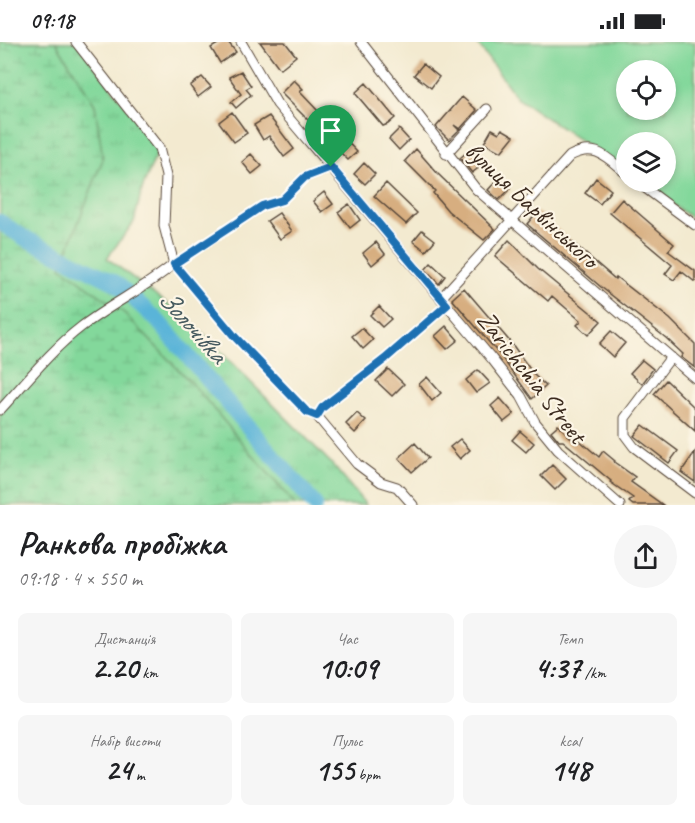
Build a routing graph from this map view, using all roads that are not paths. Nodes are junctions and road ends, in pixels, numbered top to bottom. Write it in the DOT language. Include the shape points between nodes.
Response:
graph roads {
  1 [pos="76,42"];
  2 [pos="241,42"];
  3 [pos="361,42"];
  4 [pos="487,109"];
  5 [pos="446,154"];
  6 [pos="616,165"];
  7 [pos="650,192"];
  8 [pos="513,220"];
  9 [pos="695,225"];
  10 [pos="445,301"];
  11 [pos="671,357"];
  12 [pos="695,378"];
  13 [pos="0,410"];
  14 [pos="317,416"];
  15 [pos="695,493"];
  16 [pos="413,505"];
  17 [pos="620,505"];
  1 -- 13 [label="street" via="159,148 166,176 164,226 174,264 80,328"];
  2 -- 10 [label="street, Zarichchia Street" via="277,104"];
  3 -- 5 [label="street, вулиця Барвінського"];
  4 -- 5 [label="street"];
  5 -- 8 [label="street, вулиця Барвінського" via="476,189"];
  6 -- 8 [label="street" via="597,150 583,149 570,156"];
  7 -- 9 [label="street"];
  8 -- 10 [label="street"];
  8 -- 11 [label="street, вулиця Барвінського"];
  10 -- 17 [label="street, Zarichchia Street" via="521,396 535,422 558,450"];
  11 -- 12 [label="street, вулиця Барвінського"];
  11 -- 15 [label="street" via="625,418 625,435 634,447"];
  14 -- 16 [label="street" via="357,464 381,482 397,487"];
}
